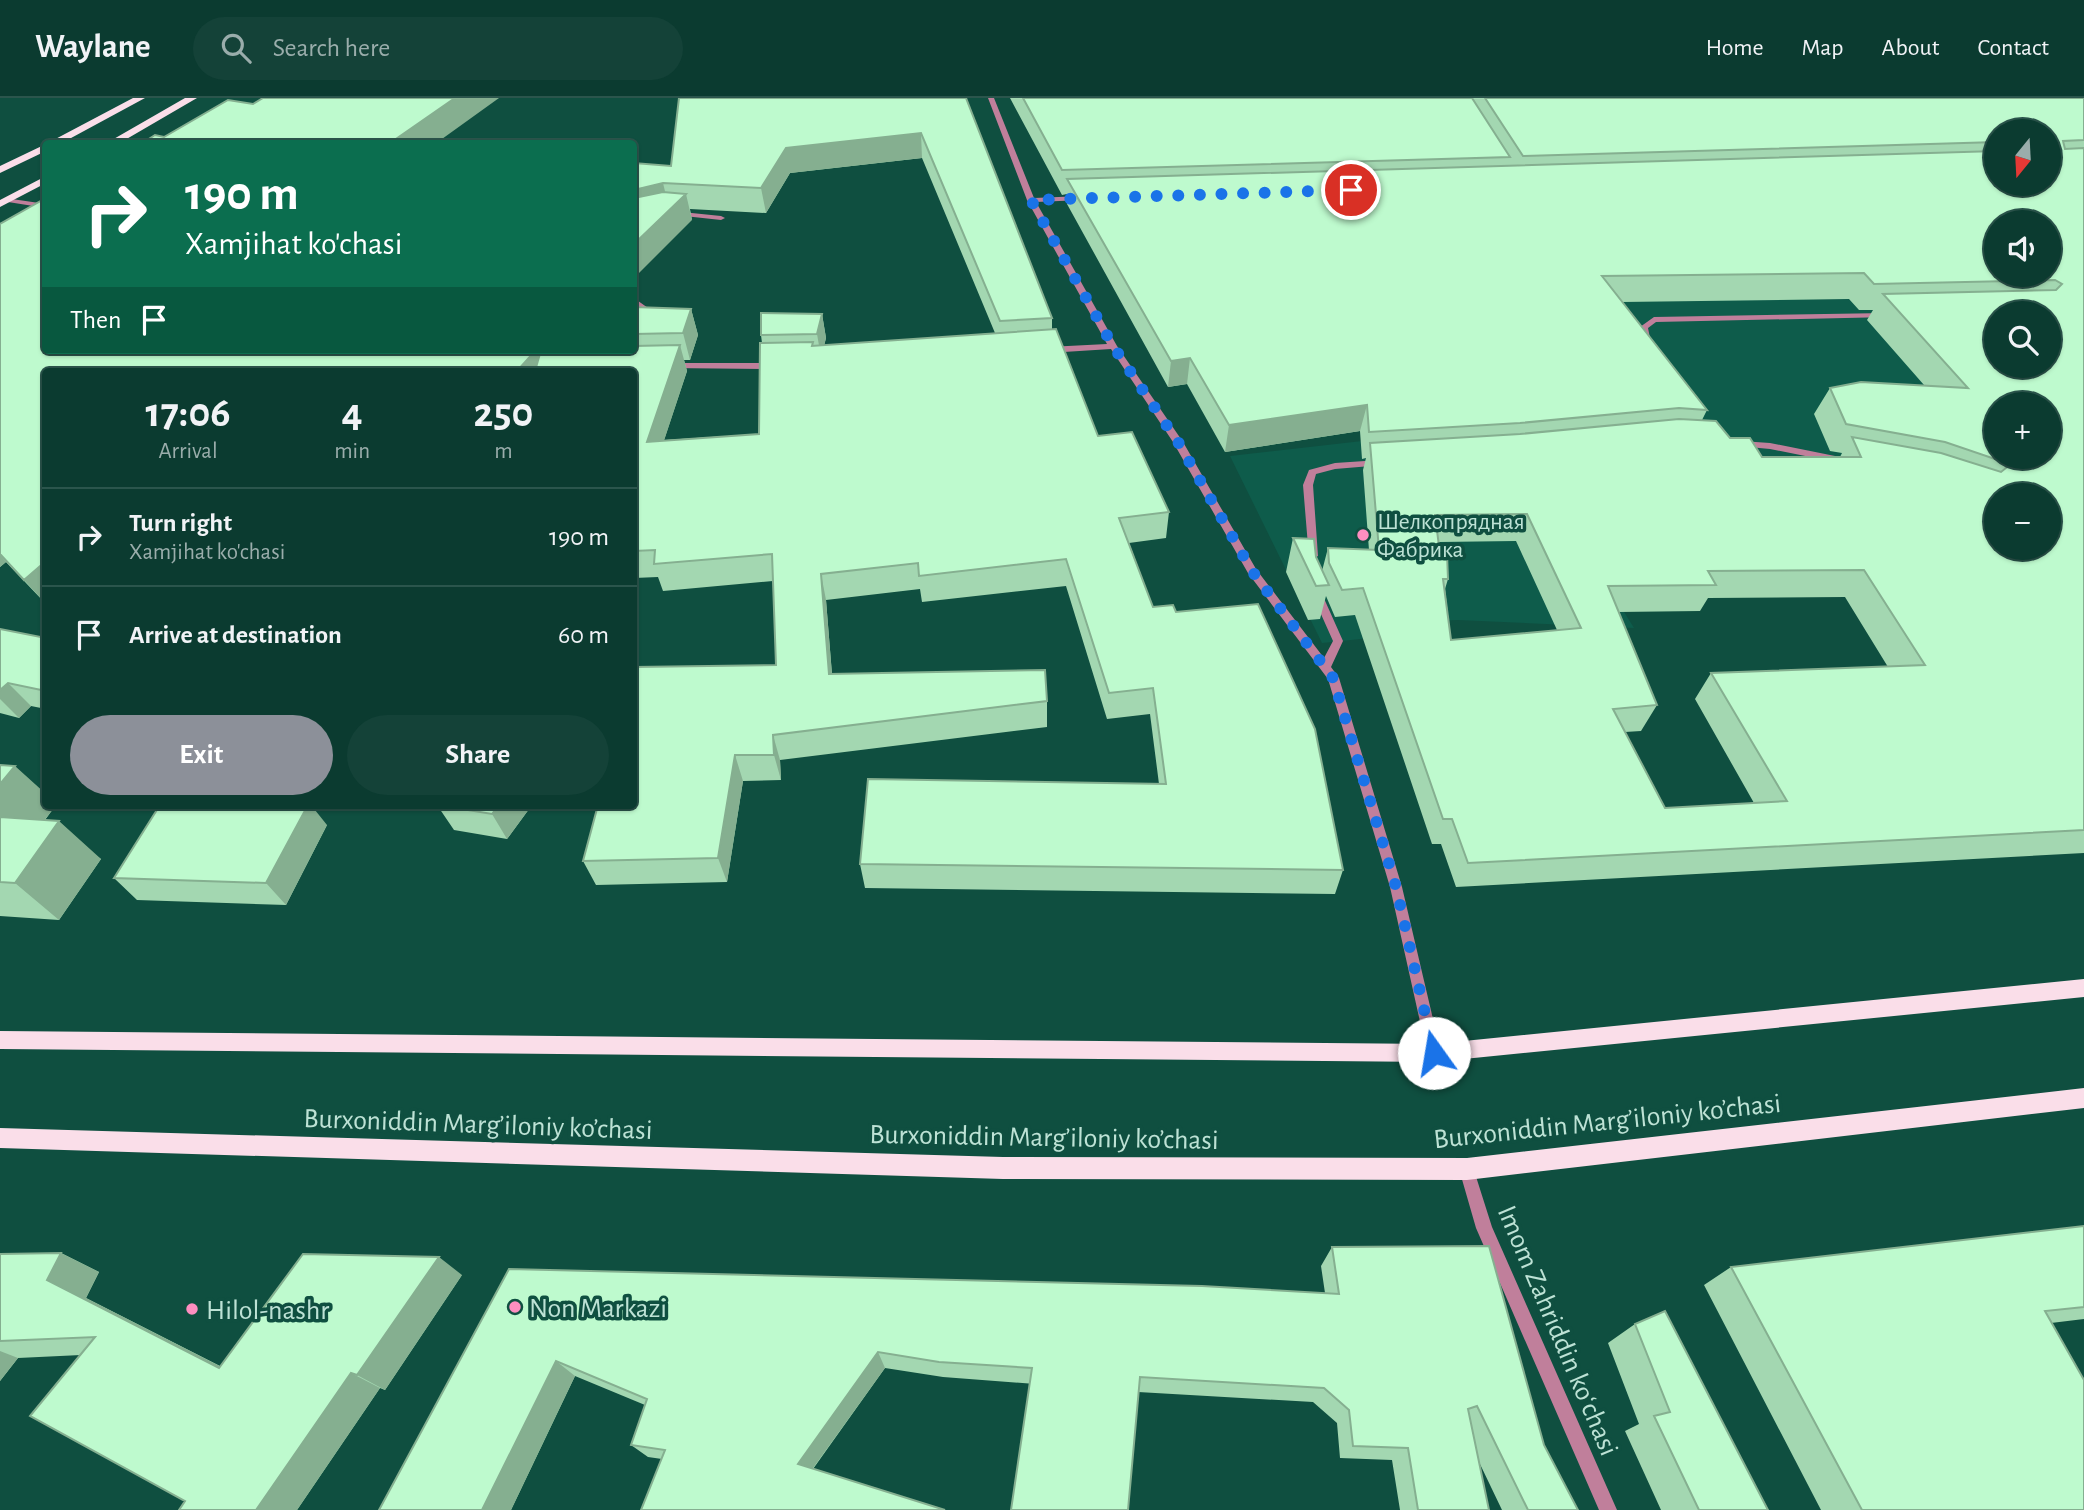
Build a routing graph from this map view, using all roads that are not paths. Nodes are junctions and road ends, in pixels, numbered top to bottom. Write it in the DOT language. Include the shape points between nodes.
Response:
graph roads {
  1 [pos="140,98"];
  2 [pos="192,98"];
  3 [pos="991,98"];
  4 [pos="59,140"];
  5 [pos="117,140"];
  6 [pos="42,149"];
  7 [pos="0,170"];
  8 [pos="42,181"];
  9 [pos="1086,198"];
  10 [pos="1031,200"];
  11 [pos="4,202"];
  12 [pos="42,206"];
  13 [pos="670,213"];
  14 [pos="721,218"];
  15 [pos="637,302"];
  16 [pos="1901,314"];
  17 [pos="637,321"];
  18 [pos="1113,346"];
  19 [pos="1043,351"];
  20 [pos="1653,357"];
  21 [pos="792,365"];
  22 [pos="658,366"];
  23 [pos="1731,444"];
  24 [pos="1852,462"];
  25 [pos="1389,463"];
  26 [pos="1313,564"];
  27 [pos="1314,577"];
  28 [pos="1325,667"];
  29 [pos="2084,988"];
  30 [pos="0,1040"];
  31 [pos="1434,1053"];
  32 [pos="2084,1098"];
  33 [pos="0,1138"];
  34 [pos="1467,1169"];
  35 [pos="1608,1510"];
  1 -- 4 [label="main road"];
  2 -- 5 [label="main road"];
  3 -- 10 [label="street"];
  6 -- 7 [label="main road"];
  8 -- 11 [label="main road"];
  9 -- 10 [label="street"];
  10 -- 18 [label="street"];
  11 -- 12 [label="street"];
  13 -- 14 [label="street"];
  15 -- 17 [label="street" via="644,308"];
  16 -- 20 [label="street" via="1654,320 1644,327"];
  18 -- 19 [label="street"];
  18 -- 28 [label="street" via="1178,442 1252,571"];
  21 -- 22 [label="street"];
  23 -- 24 [label="street" via="1770,446"];
  25 -- 26 [label="street" via="1312,472 1308,485"];
  27 -- 28 [label="street" via="1315,590 1338,641"];
  28 -- 31 [label="street" via="1333,678 1396,887"];
  29 -- 31 [label="main road"];
  30 -- 31 [label="main road"];
  32 -- 34 [label="main road, Burxoniddin Marg’iloniy ko’chasi"];
  33 -- 34 [label="main road, Burxoniddin Marg’iloniy ko’chasi" via="1003,1168"];
  34 -- 35 [label="street, Imom Zahriddin koʻchasi" via="1485,1228"];
}
